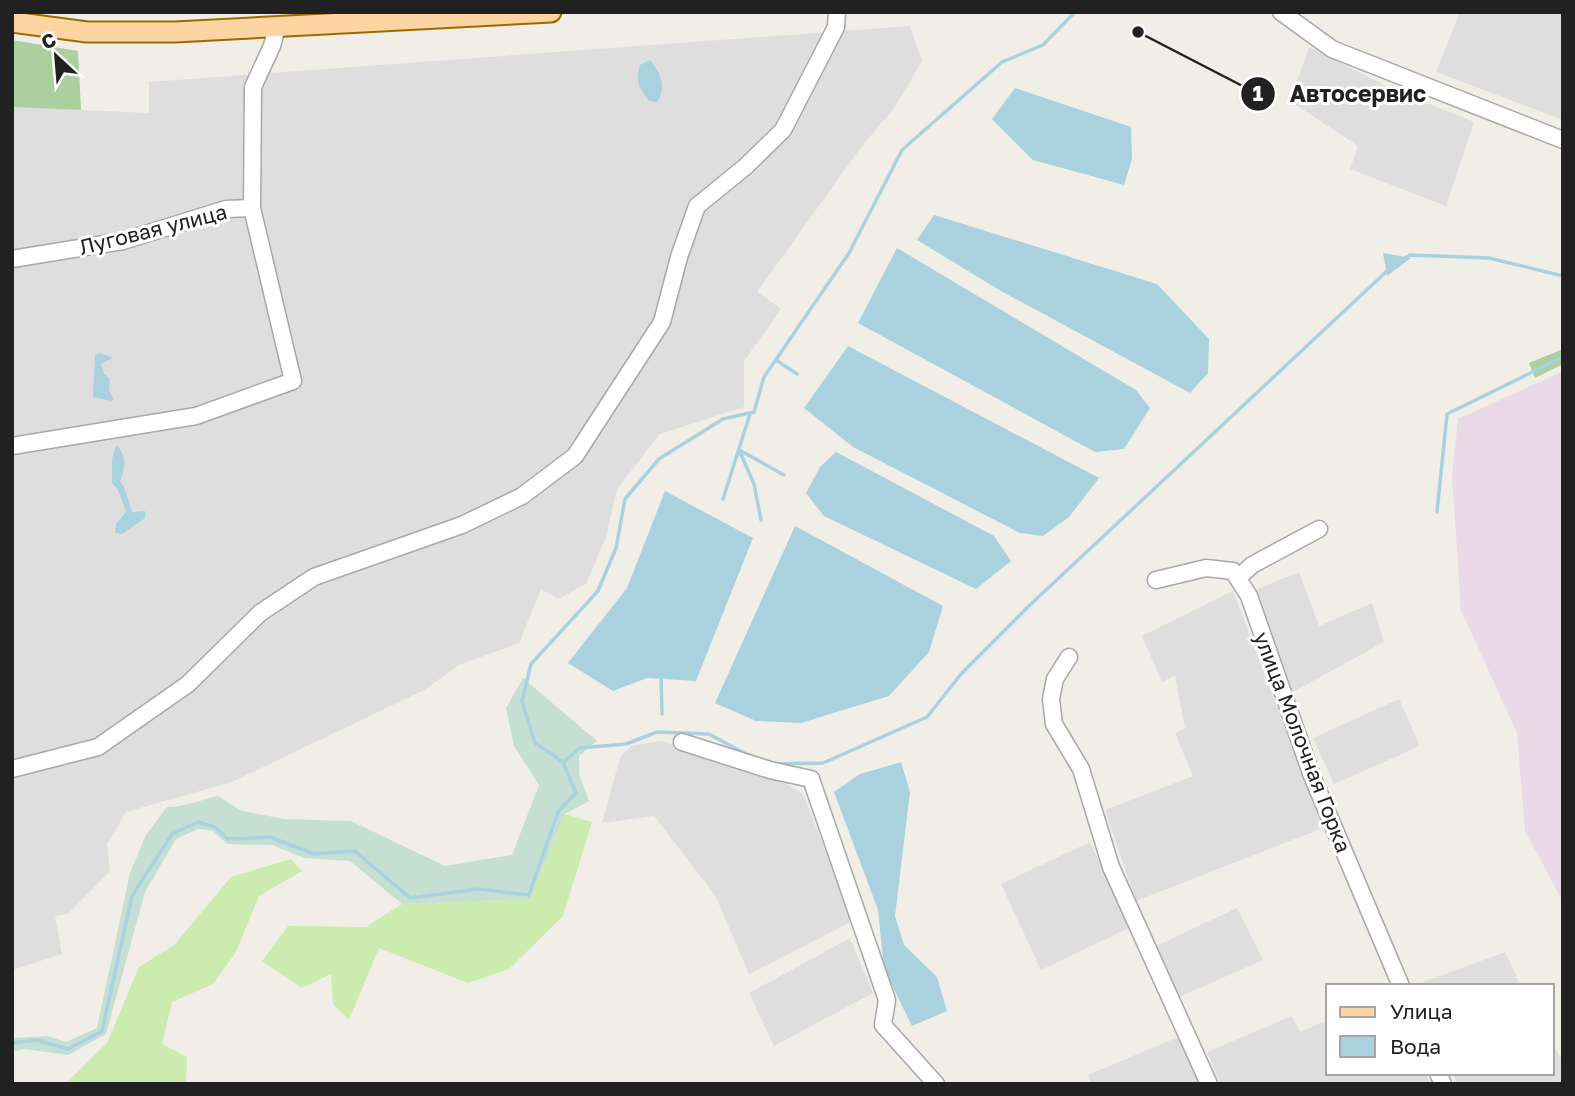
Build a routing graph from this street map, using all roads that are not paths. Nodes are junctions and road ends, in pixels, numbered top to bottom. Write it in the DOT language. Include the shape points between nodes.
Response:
graph roads {
  1 [pos="551,12"];
  2 [pos="837,12"];
  3 [pos="1280,12"];
  4 [pos="12,22"];
  5 [pos="277,27"];
  6 [pos="1563,140"];
  7 [pos="251,208"];
  8 [pos="12,259"];
  9 [pos="12,446"];
  10 [pos="1319,529"];
  11 [pos="1238,578"];
  12 [pos="1156,580"];
  13 [pos="1069,657"];
  14 [pos="682,742"];
  15 [pos="12,769"];
  16 [pos="1400,984"];
  17 [pos="936,1084"];
  18 [pos="1209,1084"];
  1 -- 5 [label="main road"];
  2 -- 15 [label="street" via="836,27 783,130 697,206 662,322 575,456 522,496 462,525 314,578 260,613 188,684 98,747"];
  3 -- 6 [label="street" via="1332,49"];
  4 -- 5 [label="main road" via="88,32"];
  5 -- 7 [label="street, Луговая улица" via="253,87"];
  7 -- 8 [label="street, Луговая улица" via="226,209 123,241"];
  7 -- 9 [label="street, Луговая улица" via="293,381 195,416"];
  10 -- 11 [label="street" via="1252,565"];
  11 -- 12 [label="street" via="1233,571 1206,568"];
  11 -- 16 [label="street, улица Молочная Горка" via="1249,596 1312,776"];
  13 -- 18 [label="street" via="1055,679 1051,699 1054,724 1082,769 1111,867"];
  14 -- 17 [label="street" via="811,779 887,1000 883,1025"];
}
